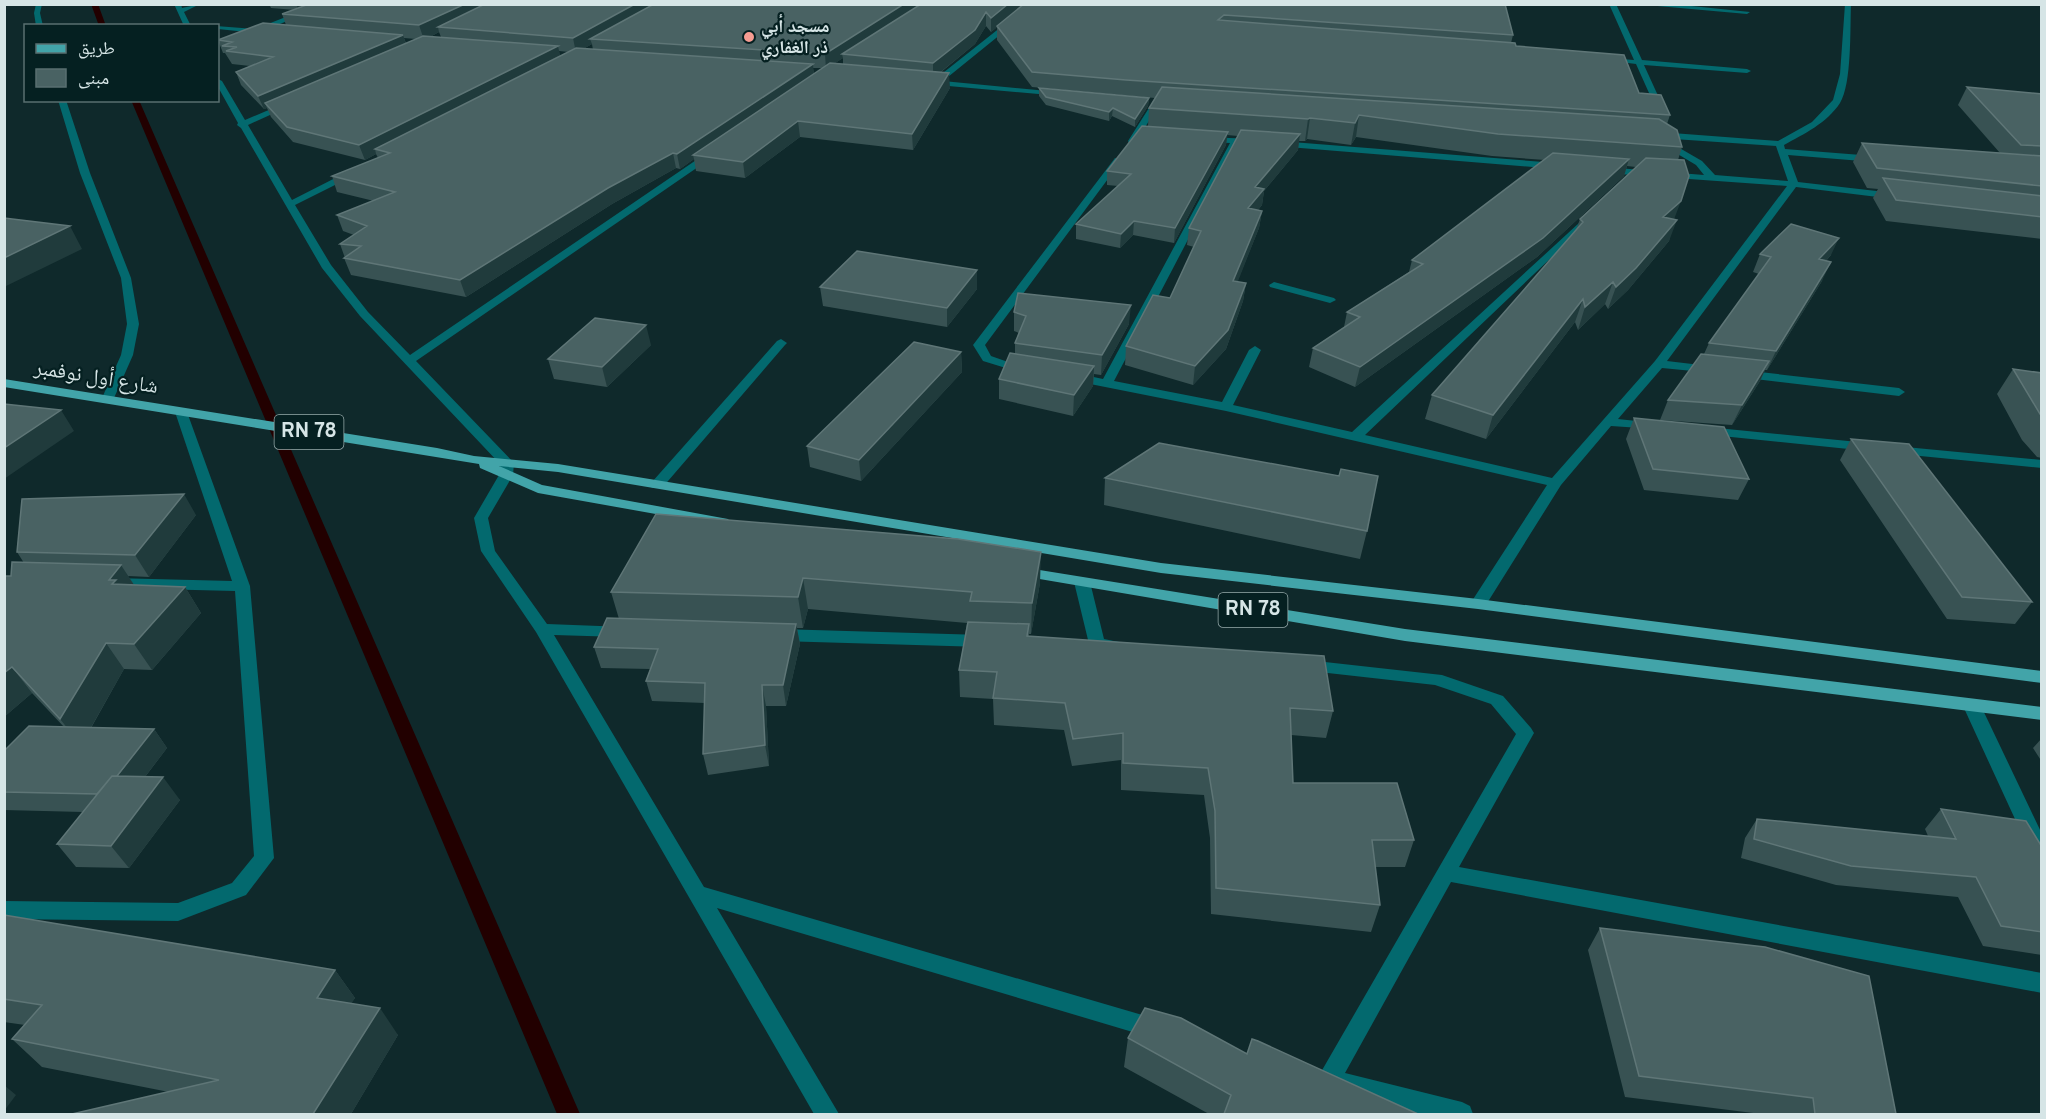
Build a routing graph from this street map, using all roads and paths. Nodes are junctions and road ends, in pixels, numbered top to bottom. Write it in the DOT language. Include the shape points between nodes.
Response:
graph roads {
  1 [pos="39,4"];
  2 [pos="197,4"];
  3 [pos="326,4"];
  4 [pos="1035,4"];
  5 [pos="1612,4"];
  6 [pos="1638,4"];
  7 [pos="1848,4"];
  8 [pos="178,8"];
  9 [pos="1747,12"];
  10 [pos="40,24"];
  11 [pos="189,24"];
  12 [pos="219,27"];
  13 [pos="256,31"];
  14 [pos="278,33"];
  15 [pos="1603,60"];
  16 [pos="1638,62"];
  17 [pos="1747,71"];
  18 [pos="915,81"];
  19 [pos="937,82"];
  20 [pos="219,83"];
  21 [pos="1066,95"];
  22 [pos="63,102"];
  23 [pos="295,102"];
  24 [pos="1158,102"];
  25 [pos="1663,115"];
  26 [pos="241,125"];
  27 [pos="1668,125"];
  28 [pos="1673,136"];
  29 [pos="1192,137"];
  30 [pos="1234,141"];
  31 [pos="721,147"];
  32 [pos="1782,148"];
  33 [pos="1889,160"];
  34 [pos="1568,167"];
  35 [pos="361,168"];
  36 [pos="1591,169"];
  37 [pos="1712,178"];
  38 [pos="1794,184"];
  39 [pos="1900,197"];
  40 [pos="1602,204"];
  41 [pos="289,205"];
  42 [pos="1274,285"];
  43 [pos="1330,300"];
  44 [pos="781,343"];
  45 [pos="1255,350"];
  46 [pos="408,361"];
  47 [pos="1659,364"];
  48 [pos="1037,371"];
  49 [pos="1060,375"];
  50 [pos="1107,382"];
  51 [pos="4,383"];
  52 [pos="1899,392"];
  53 [pos="108,398"];
  54 [pos="1226,407"];
  55 [pos="181,412"];
  56 [pos="1606,422"];
  57 [pos="1665,427"];
  58 [pos="1689,430"];
  59 [pos="1354,438"];
  60 [pos="2042,464"];
  61 [pos="506,469"];
  62 [pos="1555,483"];
  63 [pos="657,485"];
  64 [pos="739,525"];
  65 [pos="1003,570"];
  66 [pos="1082,582"];
  67 [pos="99,583"];
  68 [pos="242,586"];
  69 [pos="1478,604"];
  70 [pos="542,629"];
  71 [pos="636,631"];
  72 [pos="766,635"];
  73 [pos="1002,642"];
  74 [pos="1132,648"];
  75 [pos="1284,664"];
  76 [pos="2042,677"];
  77 [pos="1972,706"];
  78 [pos="2042,714"];
  79 [pos="2042,856"];
  80 [pos="1445,873"];
  81 [pos="695,893"];
  82 [pos="11,911"];
  83 [pos="4,930"];
  84 [pos="2042,983"];
  85 [pos="1170,1033"];
  86 [pos="1306,1074"];
  87 [pos="1329,1080"];
  88 [pos="827,1114"];
  89 [pos="1462,1114"];
  1 -- 10 [label="street"];
  2 -- 8 [label="street"];
  3 -- 13 [label="street"];
  4 -- 19 [label="street"];
  5 -- 16 [label="street"];
  6 -- 9 [label="street"];
  7 -- 32 [label="street" via="1844,74 1838,101"];
  8 -- 11 [label="street"];
  12 -- 13 [label="street"];
  13 -- 14 [label="street"];
  15 -- 16 [label="street"];
  16 -- 17 [label="street"];
  16 -- 25 [label="street"];
  18 -- 19 [label="street"];
  19 -- 21 [label="street"];
  20 -- 26 [label="street"];
  22 -- 53 [label="street" via="126,278 134,324 127,355"];
  23 -- 26 [label="street"];
  24 -- 48 [label="street" via="1144,134 980,345 987,358 1013,368"];
  26 -- 41 [label="street"];
  27 -- 28 [label="street"];
  28 -- 32 [label="street"];
  28 -- 37 [label="street" via="1644,134 1673,146"];
  29 -- 30 [label="street"];
  30 -- 34 [label="street"];
  30 -- 50 [label="street"];
  31 -- 46 [label="street"];
  32 -- 33 [label="street"];
  32 -- 38 [label="street"];
  35 -- 41 [label="street"];
  36 -- 37 [label="street" via="1632,176"];
  37 -- 38 [label="street"];
  38 -- 39 [label="street"];
  38 -- 47 [label="street"];
  40 -- 59 [label="street"];
  41 -- 46 [label="street" via="326,266"];
  42 -- 43 [label="street"];
  44 -- 63 [label="street"];
  45 -- 54 [label="street"];
  46 -- 61 [label="street"];
  47 -- 52 [label="street"];
  47 -- 56 [label="street"];
  49 -- 50 [label="street"];
  50 -- 54 [label="street"];
  51 -- 53 [label="main road, شارع أول نوفمبر / RN 78"];
  53 -- 55 [label="main road, شارع أول نوفمبر / RN 78"];
  54 -- 59 [label="street"];
  55 -- 61 [label="main road, RN 78" via="437,452"];
  55 -- 68 [label="street"];
  56 -- 57 [label="street"];
  56 -- 62 [label="street"];
  58 -- 60 [label="street"];
  59 -- 62 [label="street"];
  61 -- 63 [label="main road, RN 78" via="558,468"];
  61 -- 64 [label="main road, RN 78" via="538,489"];
  61 -- 70 [label="street" via="481,518 488,551"];
  62 -- 69 [label="street"];
  63 -- 69 [label="main road, RN 78" via="1161,568"];
  65 -- 66 [label="main road, RN 78"];
  66 -- 74 [label="street" via="1091,644"];
  66 -- 77 [label="main road, RN 78" via="1405,635"];
  67 -- 68 [label="street"];
  68 -- 82 [label="street" via="264,858 239,889 178,912"];
  69 -- 76 [label="main road, RN 78"];
  70 -- 71 [label="street"];
  70 -- 81 [label="street"];
  72 -- 73 [label="street"];
  75 -- 80 [label="street" via="1436,679 1497,700 1524,733"];
  77 -- 78 [label="main road, RN 78"];
  77 -- 79 [label="street"];
  80 -- 84 [label="street"];
  80 -- 87 [label="street"];
  81 -- 85 [label="street"];
  81 -- 88 [label="street"];
  82 -- 83 [label="street"];
  86 -- 87 [label="street"];
  87 -- 89 [label="street"];
}
